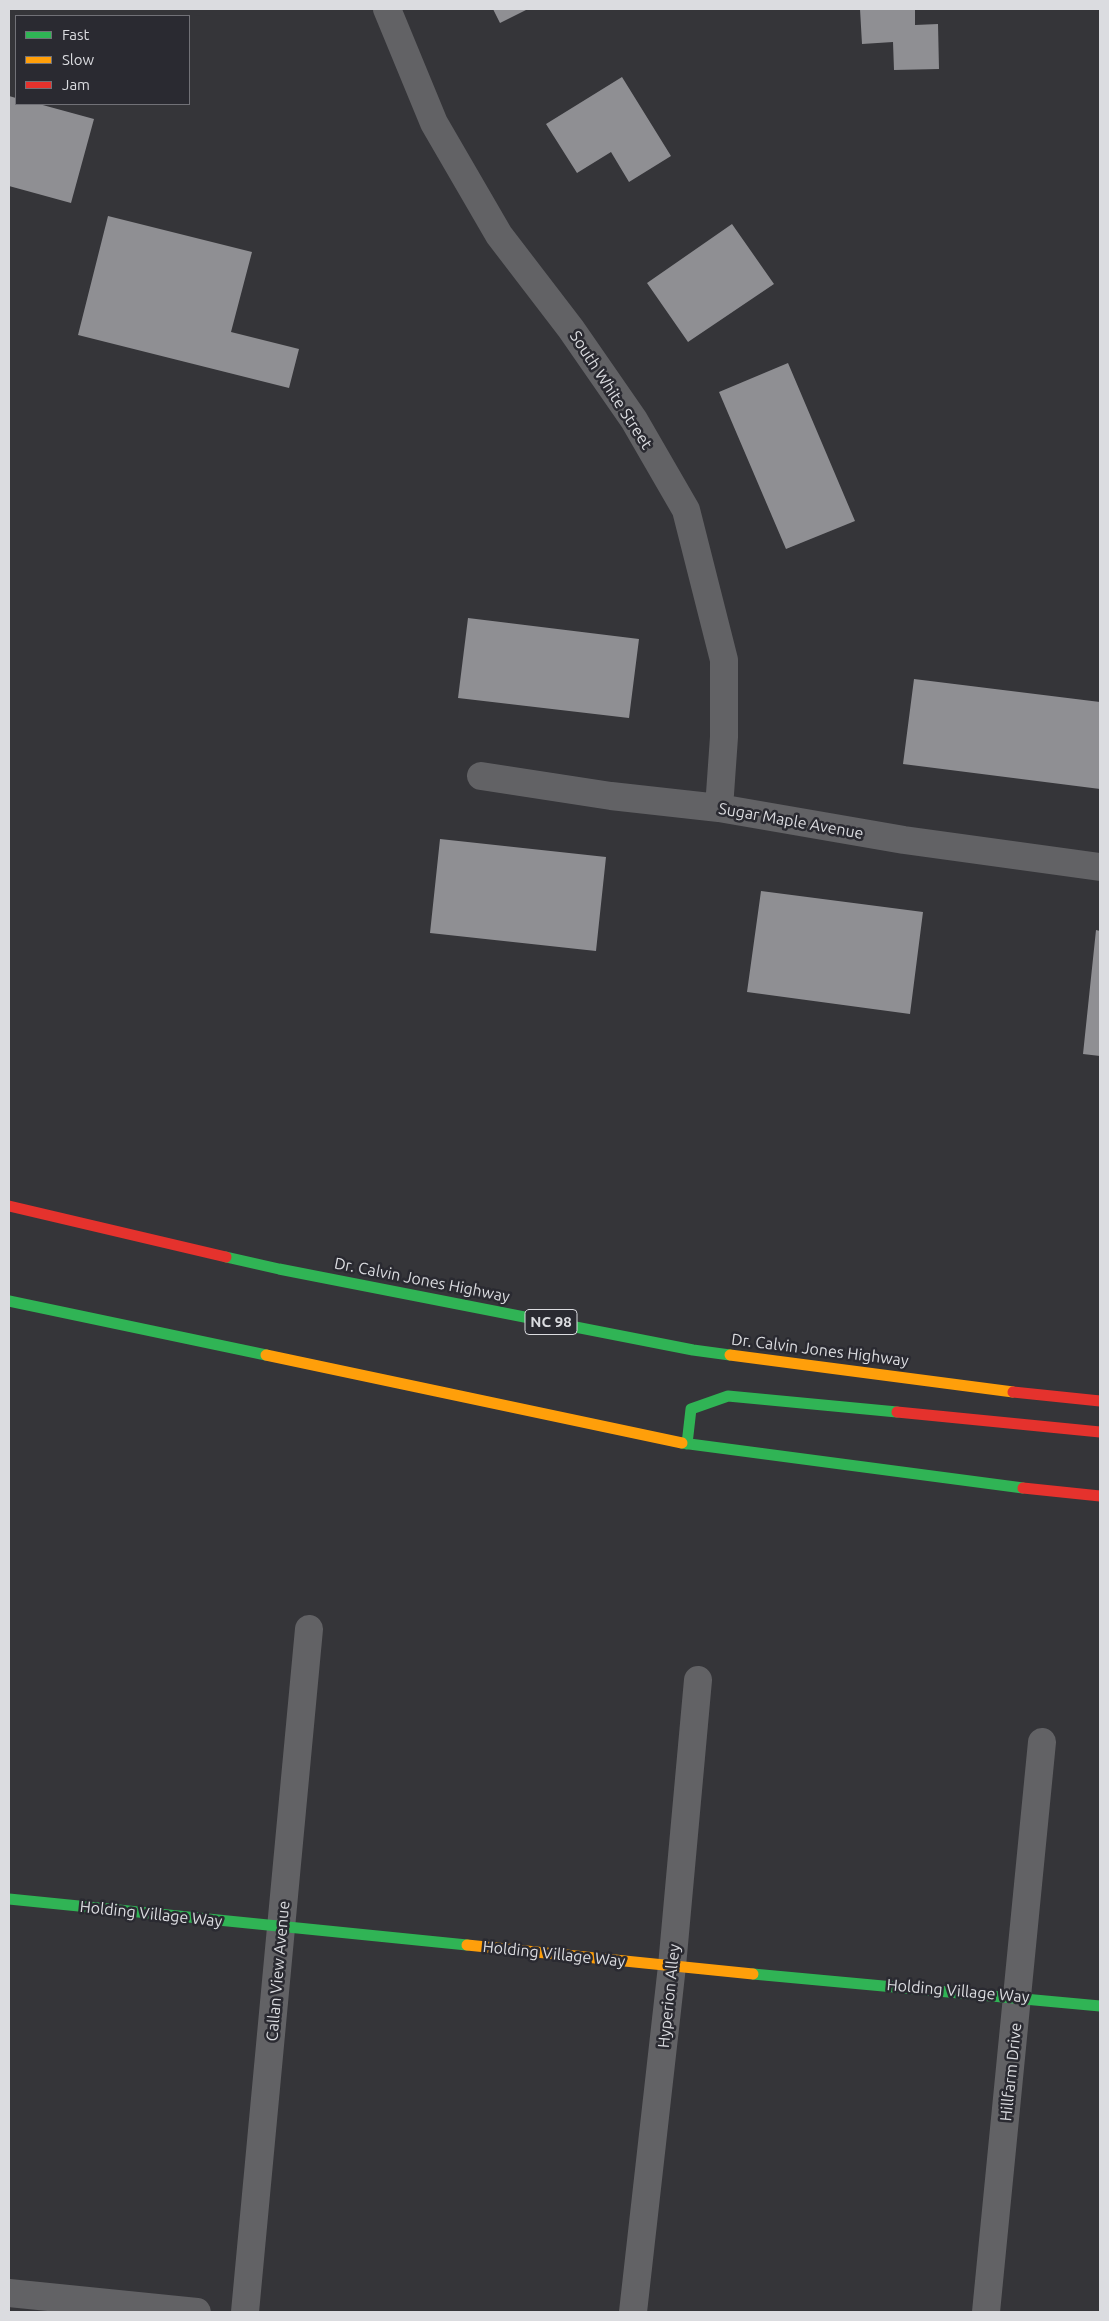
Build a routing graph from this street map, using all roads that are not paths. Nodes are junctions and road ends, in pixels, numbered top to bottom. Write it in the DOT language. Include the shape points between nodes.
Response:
graph roads {
  1 [pos="387,9"];
  2 [pos="481,776"];
  3 [pos="719,808"];
  4 [pos="1100,867"];
  5 [pos="9,1206"];
  6 [pos="9,1301"];
  7 [pos="1100,1401"];
  8 [pos="1100,1432"];
  9 [pos="687,1444"];
  10 [pos="1100,1496"];
  11 [pos="309,1629"];
  12 [pos="698,1680"];
  13 [pos="1042,1742"];
  14 [pos="9,1899"];
  15 [pos="283,1927"];
  16 [pos="672,1966"];
  17 [pos="1018,1997"];
  18 [pos="1100,2006"];
  19 [pos="9,2293"];
  20 [pos="197,2312"];
  21 [pos="245,2312"];
  22 [pos="633,2312"];
  23 [pos="986,2312"];
  1 -- 3 [label="street, South White Street" via="434,123 499,235 576,336 634,420 686,510 724,660 724,738"];
  2 -- 3 [label="street, Sugar Maple Avenue"];
  3 -- 4 [label="street, Sugar Maple Avenue" via="904,840"];
  5 -- 7 [label="main road, Dr. Calvin Jones Highway / NC 98" via="279,1269 693,1350"];
  6 -- 9 [label="main road"];
  8 -- 9 [label="main road" via="728,1396 691,1409"];
  9 -- 10 [label="main road"];
  11 -- 15 [label="street, Callan View Avenue"];
  12 -- 16 [label="street, Hyperion Alley"];
  13 -- 17 [label="street, Hillfarm Drive"];
  14 -- 15 [label="main road, Holding Village Way"];
  15 -- 16 [label="main road, Holding Village Way"];
  15 -- 21 [label="street, Callan View Avenue"];
  16 -- 17 [label="main road, Holding Village Way"];
  16 -- 22 [label="street, Hyperion Alley"];
  17 -- 18 [label="main road, Holding Village Way"];
  17 -- 23 [label="street, Hillfarm Drive"];
  19 -- 20 [label="street"];
}
